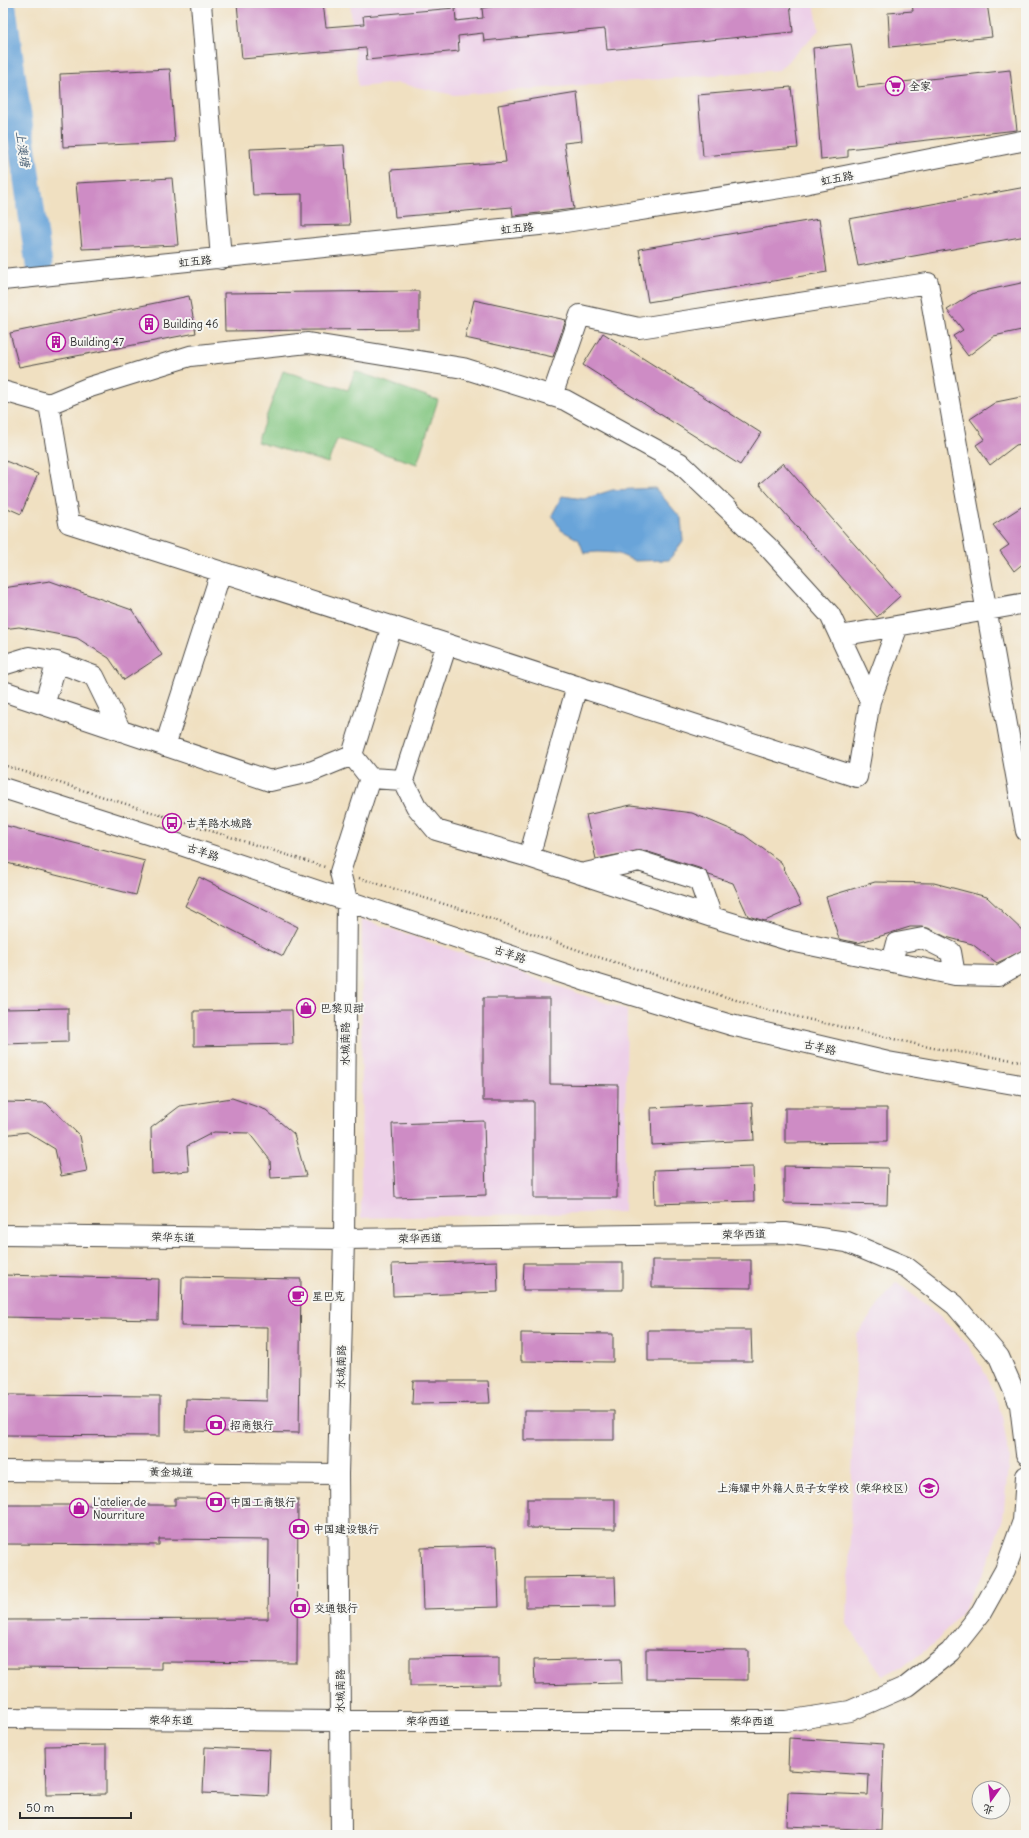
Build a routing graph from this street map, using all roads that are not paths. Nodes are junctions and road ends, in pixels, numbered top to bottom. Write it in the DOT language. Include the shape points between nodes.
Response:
graph roads {
  1 [pos="201,3"];
  2 [pos="1026,140"];
  3 [pos="222,259"];
  4 [pos="3,280"];
  5 [pos="3,392"];
  6 [pos="552,396"];
  7 [pos="49,404"];
  8 [pos="221,572"];
  9 [pos="1026,603"];
  10 [pos="986,609"];
  11 [pos="392,626"];
  12 [pos="898,626"];
  13 [pos="840,636"];
  14 [pos="447,644"];
  15 [pos="57,662"];
  16 [pos="3,665"];
  17 [pos="577,686"];
  18 [pos="3,691"];
  19 [pos="870,701"];
  20 [pos="44,705"];
  21 [pos="121,731"];
  22 [pos="165,746"];
  23 [pos="352,754"];
  24 [pos="370,778"];
  25 [pos="403,780"];
  26 [pos="3,788"];
  27 [pos="1026,831"];
  28 [pos="529,857"];
  29 [pos="660,867"];
  30 [pos="581,874"];
  31 [pos="651,897"];
  32 [pos="347,900"];
  33 [pos="712,918"];
  34 [pos="924,938"];
  35 [pos="1026,960"];
  36 [pos="892,962"];
  37 [pos="919,968"];
  38 [pos="955,975"];
  39 [pos="1026,1086"];
  40 [pos="3,1235"];
  41 [pos="344,1238"];
  42 [pos="1026,1454"];
  43 [pos="3,1471"];
  44 [pos="338,1474"];
  45 [pos="1026,1476"];
  46 [pos="3,1718"];
  47 [pos="340,1721"];
  48 [pos="341,1835"];
  1 -- 3 [label="street"];
  2 -- 3 [label="street, 虹五路" via="799,186 559,224"];
  3 -- 4 [label="street, 虹五路"];
  5 -- 7 [label="street"];
  6 -- 7 [label="street" via="463,368 308,343 190,356 90,387"];
  6 -- 10 [label="street" via="580,315 639,328 928,283"];
  6 -- 13 [label="street" via="565,400 680,463 769,548 830,616"];
  7 -- 8 [label="street" via="69,523"];
  8 -- 11 [label="street"];
  8 -- 22 [label="street"];
  9 -- 10 [label="street"];
  10 -- 12 [label="street"];
  10 -- 27 [label="street"];
  11 -- 14 [label="street"];
  11 -- 23 [label="street"];
  12 -- 13 [label="street"];
  12 -- 19 [label="street"];
  13 -- 19 [label="street"];
  14 -- 17 [label="street"];
  14 -- 25 [label="street"];
  15 -- 16 [label="street" via="29,657"];
  15 -- 20 [label="street"];
  15 -- 21 [label="street" via="94,676"];
  17 -- 19 [label="street" via="857,777"];
  17 -- 28 [label="street"];
  18 -- 20 [label="street"];
  20 -- 21 [label="street"];
  21 -- 22 [label="street"];
  22 -- 23 [label="street" via="270,781 313,771"];
  23 -- 24 [label="street"];
  24 -- 25 [label="street"];
  24 -- 32 [label="street, 水城南路" via="340,872"];
  25 -- 28 [label="street" via="416,806 436,830"];
  26 -- 32 [label="street, 古羊路"];
  28 -- 30 [label="street"];
  29 -- 30 [label="street" via="639,860"];
  29 -- 31 [label="street"];
  29 -- 33 [label="street" via="700,880"];
  30 -- 31 [label="street"];
  31 -- 33 [label="street"];
  32 -- 39 [label="street, 古羊路" via="592,983 731,1025 888,1062"];
  32 -- 41 [label="street, 水城南路"];
  33 -- 36 [label="street" via="791,941"];
  34 -- 36 [label="street" via="897,943"];
  34 -- 37 [label="street"];
  34 -- 38 [label="street" via="951,952"];
  35 -- 38 [label="street" via="998,976"];
  36 -- 37 [label="street"];
  37 -- 38 [label="street"];
  40 -- 41 [label="street, 荣华东道"];
  41 -- 42 [label="street, 荣华西道" via="785,1233 847,1242 906,1267 955,1305 999,1357 1020,1405"];
  41 -- 44 [label="street, 水城南路"];
  43 -- 44 [label="street, 黄金城道"];
  44 -- 47 [label="street, 水城南路"];
  45 -- 47 [label="street, 荣华西道" via="1023,1521 1005,1570 981,1613 950,1652 907,1686 850,1711 786,1721"];
  46 -- 47 [label="street, 荣华东道"];
  47 -- 48 [label="street, 水城南路"];
}
